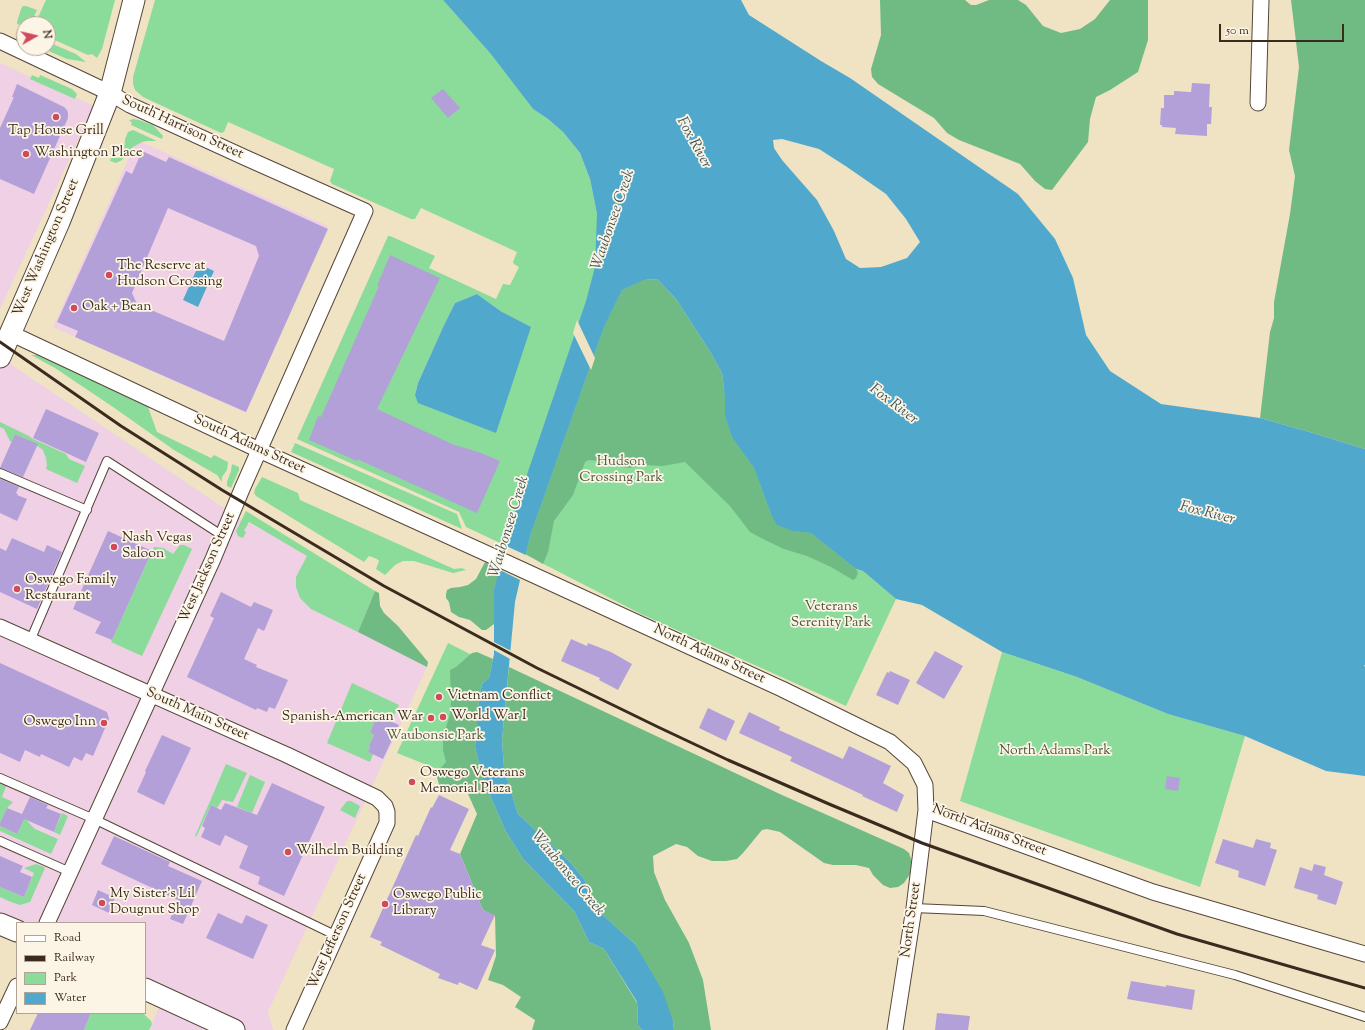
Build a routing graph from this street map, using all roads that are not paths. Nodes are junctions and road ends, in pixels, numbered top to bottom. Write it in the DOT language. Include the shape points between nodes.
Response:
graph roads {
  1 [pos="134,0"];
  2 [pos="1261,0"];
  3 [pos="0,41"];
  4 [pos="110,93"];
  5 [pos="1258,103"];
  6 [pos="366,211"];
  7 [pos="10,333"];
  8 [pos="0,356"];
  9 [pos="259,450"];
  10 [pos="0,473"];
  11 [pos="87,510"];
  12 [pos="223,536"];
  13 [pos="490,554"];
  14 [pos="0,627"];
  15 [pos="30,641"];
  16 [pos="151,694"];
  17 [pos="0,778"];
  18 [pos="926,810"];
  19 [pos="387,812"];
  20 [pos="94,820"];
  21 [pos="0,841"];
  22 [pos="70,872"];
  23 [pos="914,908"];
  24 [pos="47,922"];
  25 [pos="0,924"];
  26 [pos="16,931"];
  27 [pos="337,936"];
  28 [pos="1365,954"];
  29 [pos="16,988"];
  30 [pos="146,989"];
  31 [pos="1365,1017"];
  32 [pos="0,1022"];
  33 [pos="234,1030"];
  34 [pos="294,1030"];
  35 [pos="895,1030"];
  1 -- 4 [label="main road, West Washington Street"];
  2 -- 5 [label="street"];
  3 -- 4 [label="street, South Harrison Street"];
  4 -- 6 [label="street, South Harrison Street" via="130,105 238,155"];
  4 -- 7 [label="main road, West Washington Street" via="59,222"];
  6 -- 9 [label="street, West Jackson Street"];
  7 -- 8 [label="main road, West Washington Street"];
  7 -- 9 [label="street, South Adams Street"];
  9 -- 12 [label="street, West Jackson Street"];
  9 -- 13 [label="street, South Adams Street"];
  10 -- 11 [label="lane"];
  11 -- 12 [label="lane" via="107,460"];
  11 -- 15 [label="lane"];
  12 -- 16 [label="street, West Jackson Street"];
  13 -- 18 [label="street, North Adams Street" via="782,689 890,742 914,763 925,785"];
  14 -- 15 [label="street, South Main Street"];
  15 -- 16 [label="street, South Main Street"];
  16 -- 19 [label="street, South Main Street" via="378,798"];
  16 -- 20 [label="street, West Jackson Street"];
  17 -- 20 [label="lane"];
  18 -- 23 [label="street, North Street"];
  18 -- 28 [label="street, North Adams Street" via="1153,892"];
  19 -- 27 [label="street, West Jefferson Street" via="387,823 383,833"];
  20 -- 22 [label="street, West Jackson Street"];
  20 -- 27 [label="lane"];
  21 -- 22 [label="lane"];
  22 -- 24 [label="street, West Jackson Street"];
  23 -- 31 [label="lane" via="984,911 1235,974"];
  23 -- 35 [label="street, North Street"];
  25 -- 26 [label="main road"];
  27 -- 34 [label="street, West Jefferson Street"];
  29 -- 32 [label="street"];
  30 -- 33 [label="main road"];
}
